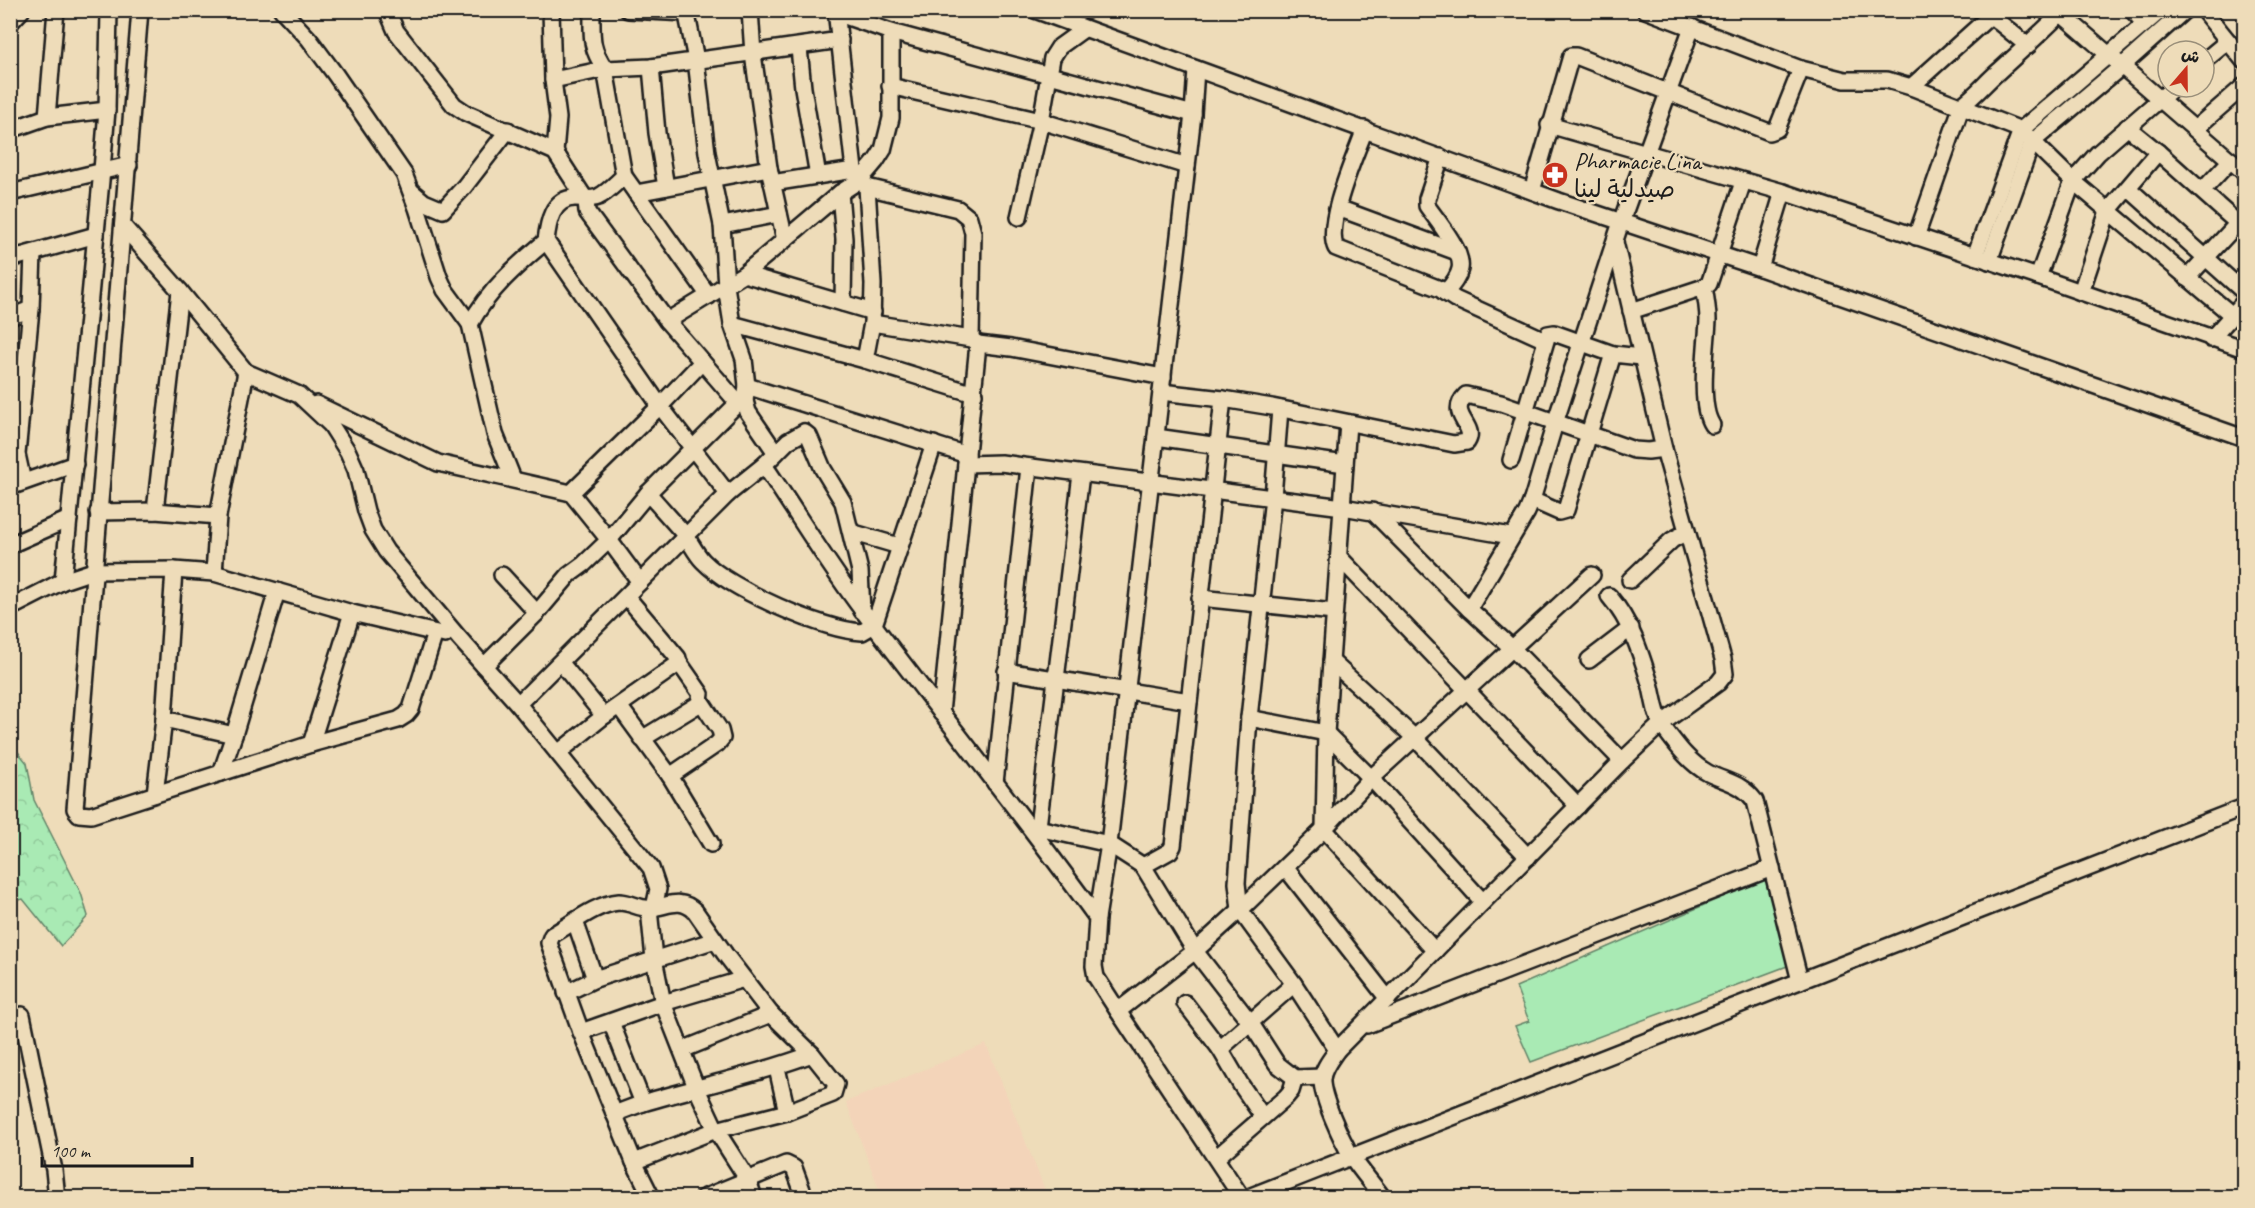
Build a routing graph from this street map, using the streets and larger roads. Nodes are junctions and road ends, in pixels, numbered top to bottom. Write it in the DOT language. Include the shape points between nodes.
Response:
graph roads {
  1 [pos="22,10"];
  2 [pos="56,10"];
  3 [pos="109,10"];
  4 [pos="140,10"];
  5 [pos="282,10"];
  6 [pos="387,10"];
  7 [pos="551,10"];
  8 [pos="592,10"];
  9 [pos="628,10"];
  10 [pos="750,10"];
  11 [pos="1035,10"];
  12 [pos="1645,10"];
  13 [pos="2132,10"];
  14 [pos="2161,10"];
  15 [pos="2185,10"];
  16 [pos="2203,10"];
  17 [pos="687,12"];
  18 [pos="836,12"];
  19 [pos="2059,12"];
  20 [pos="1987,13"];
  21 [pos="10,23"];
  22 [pos="2145,24"];
  23 [pos="1692,27"];
  24 [pos="1084,29"];
  25 [pos="891,32"];
  26 [pos="840,40"];
  27 [pos="2228,41"];
  28 [pos="2028,46"];
  29 [pos="800,48"];
  30 [pos="2216,51"];
  31 [pos="753,54"];
  32 [pos="2109,56"];
  33 [pos="696,60"];
  34 [pos="2244,61"];
  35 [pos="651,67"];
  36 [pos="2121,68"];
  37 [pos="605,69"];
  38 [pos="1196,69"];
  39 [pos="1801,69"];
  40 [pos="1048,76"];
  41 [pos="553,80"];
  42 [pos="2244,86"];
  43 [pos="890,87"];
  44 [pos="1911,87"];
  45 [pos="1668,93"];
  46 [pos="2156,94"];
  47 [pos="2160,99"];
  48 [pos="2162,99"];
  49 [pos="1962,105"];
  50 [pos="107,110"];
  51 [pos="1193,114"];
  52 [pos="47,117"];
  53 [pos="1041,121"];
  54 [pos="1549,125"];
  55 [pos="2127,127"];
  56 [pos="2196,128"];
  57 [pos="1365,129"];
  58 [pos="10,130"];
  59 [pos="508,130"];
  60 [pos="2021,130"];
  61 [pos="2032,142"];
  62 [pos="555,152"];
  63 [pos="1646,152"];
  64 [pos="2158,152"];
  65 [pos="1440,158"];
  66 [pos="129,165"];
  67 [pos="1187,166"];
  68 [pos="2241,167"];
  69 [pos="102,170"];
  70 [pos="770,175"];
  71 [pos="624,176"];
  72 [pos="818,176"];
  73 [pos="860,179"];
  74 [pos="712,180"];
  75 [pos="2073,181"];
  76 [pos="1743,182"];
  77 [pos="666,187"];
  78 [pos="2128,188"];
  79 [pos="411,191"];
  80 [pos="1532,191"];
  81 [pos="2202,191"];
  82 [pos="1783,192"];
  83 [pos="10,193"];
  84 [pos="636,193"];
  85 [pos="840,194"];
  86 [pos="586,200"];
  87 [pos="1338,208"];
  88 [pos="2108,211"];
  89 [pos="779,214"];
  90 [pos="1019,217"];
  91 [pos="1621,222"];
  92 [pos="722,225"];
  93 [pos="123,226"];
  94 [pos="2241,226"];
  95 [pos="96,235"];
  96 [pos="1916,237"];
  97 [pos="784,240"];
  98 [pos="546,241"];
  99 [pos="1615,242"];
  100 [pos="1457,252"];
  101 [pos="33,253"];
  102 [pos="1718,254"];
  103 [pos="2207,257"];
  104 [pos="10,259"];
  105 [pos="1982,259"];
  106 [pos="1760,268"];
  107 [pos="744,274"];
  108 [pos="2038,277"];
  109 [pos="2187,278"];
  110 [pos="726,286"];
  111 [pos="1704,287"];
  112 [pos="180,291"];
  113 [pos="2081,292"];
  114 [pos="2244,292"];
  115 [pos="1444,293"];
  116 [pos="709,296"];
  117 [pos="2244,302"];
  118 [pos="843,303"];
  119 [pos="32,309"];
  120 [pos="1631,311"];
  121 [pos="2232,315"];
  122 [pos="10,317"];
  123 [pos="873,317"];
  124 [pos="667,321"];
  125 [pos="470,324"];
  126 [pos="732,324"];
  127 [pos="2211,339"];
  128 [pos="1545,340"];
  129 [pos="975,341"];
  130 [pos="1582,344"];
  131 [pos="2244,349"];
  132 [pos="1613,354"];
  133 [pos="1641,357"];
  134 [pos="866,360"];
  135 [pos="702,362"];
  136 [pos="246,372"];
  137 [pos="1162,384"];
  138 [pos="974,394"];
  139 [pos="299,395"];
  140 [pos="743,397"];
  141 [pos="1223,399"];
  142 [pos="660,406"];
  143 [pos="1280,409"];
  144 [pos="1526,412"];
  145 [pos="1348,423"];
  146 [pos="1555,423"];
  147 [pos="1712,425"];
  148 [pos="1589,434"];
  149 [pos="10,435"];
  150 [pos="1156,437"];
  151 [pos="2244,438"];
  152 [pos="934,444"];
  153 [pos="1218,446"];
  154 [pos="693,447"];
  155 [pos="1664,449"];
  156 [pos="776,453"];
  157 [pos="17,454"];
  158 [pos="1275,454"];
  159 [pos="967,460"];
  160 [pos="1511,460"];
  161 [pos="75,464"];
  162 [pos="1345,464"];
  163 [pos="764,465"];
  164 [pos="1029,467"];
  165 [pos="1081,474"];
  166 [pos="513,479"];
  167 [pos="1151,482"];
  168 [pos="17,484"];
  169 [pos="1213,490"];
  170 [pos="570,493"];
  171 [pos="648,493"];
  172 [pos="729,494"];
  173 [pos="1273,497"];
  174 [pos="1533,500"];
  175 [pos="1343,507"];
  176 [pos="155,511"];
  177 [pos="1372,511"];
  178 [pos="98,512"];
  179 [pos="218,516"];
  180 [pos="69,519"];
  181 [pos="850,532"];
  182 [pos="1687,532"];
  183 [pos="686,536"];
  184 [pos="1511,536"];
  185 [pos="609,540"];
  186 [pos="10,545"];
  187 [pos="899,546"];
  188 [pos="1339,557"];
  189 [pos="174,570"];
  190 [pos="93,571"];
  191 [pos="214,573"];
  192 [pos="502,575"];
  193 [pos="1592,575"];
  194 [pos="1630,580"];
  195 [pos="63,581"];
  196 [pos="640,582"];
  197 [pos="277,591"];
  198 [pos="1609,596"];
  199 [pos="627,597"];
  200 [pos="1200,598"];
  201 [pos="1262,604"];
  202 [pos="10,608"];
  203 [pos="1469,609"];
  204 [pos="862,610"];
  205 [pos="1334,612"];
  206 [pos="352,613"];
  207 [pos="537,613"];
  208 [pos="874,625"];
  209 [pos="1631,628"];
  210 [pos="435,633"];
  211 [pos="459,638"];
  212 [pos="1513,649"];
  213 [pos="1589,660"];
  214 [pos="678,661"];
  215 [pos="1330,661"];
  216 [pos="561,663"];
  217 [pos="484,666"];
  218 [pos="1006,671"];
  219 [pos="1057,680"];
  220 [pos="1127,691"];
  221 [pos="1468,691"];
  222 [pos="700,700"];
  223 [pos="1189,701"];
  224 [pos="518,704"];
  225 [pos="619,705"];
  226 [pos="941,713"];
  227 [pos="604,716"];
  228 [pos="1249,718"];
  229 [pos="164,719"];
  230 [pos="1661,724"];
  231 [pos="1326,733"];
  232 [pos="234,735"];
  233 [pos="642,739"];
  234 [pos="1416,739"];
  235 [pos="311,744"];
  236 [pos="558,753"];
  237 [pos="1622,761"];
  238 [pos="221,772"];
  239 [pos="670,776"];
  240 [pos="1371,778"];
  241 [pos="995,783"];
  242 [pos="155,794"];
  243 [pos="1578,806"];
  244 [pos="2244,807"];
  245 [pos="1324,829"];
  246 [pos="1038,832"];
  247 [pos="711,844"];
  248 [pos="1109,844"];
  249 [pos="1528,857"];
  250 [pos="1143,866"];
  251 [pos="1285,867"];
  252 [pos="1772,868"];
  253 [pos="1484,902"];
  254 [pos="651,908"];
  255 [pos="1239,910"];
  256 [pos="1097,918"];
  257 [pos="575,921"];
  258 [pos="715,940"];
  259 [pos="1195,951"];
  260 [pos="1435,951"];
  261 [pos="654,959"];
  262 [pos="595,979"];
  263 [pos="744,979"];
  264 [pos="1800,981"];
  265 [pos="1294,984"];
  266 [pos="566,993"];
  267 [pos="1388,999"];
  268 [pos="663,1003"];
  269 [pos="1185,1004"];
  270 [pos="1118,1011"];
  271 [pos="771,1014"];
  272 [pos="22,1015"];
  273 [pos="611,1022"];
  274 [pos="1250,1022"];
  275 [pos="1360,1027"];
  276 [pos="581,1032"];
  277 [pos="1220,1049"];
  278 [pos="682,1050"];
  279 [pos="1337,1050"];
  280 [pos="812,1054"];
  281 [pos="777,1068"];
  282 [pos="1322,1077"];
  283 [pos="1295,1078"];
  284 [pos="696,1088"];
  285 [pos="643,1103"];
  286 [pos="787,1112"];
  287 [pos="614,1114"];
  288 [pos="1263,1117"];
  289 [pos="716,1130"];
  290 [pos="1352,1156"];
  291 [pos="1216,1158"];
  292 [pos="634,1162"];
  293 [pos="748,1180"];
  294 [pos="57,1197"];
  295 [pos="652,1197"];
  296 [pos="703,1197"];
  297 [pos="754,1197"];
  298 [pos="805,1197"];
  299 [pos="1244,1197"];
  300 [pos="1383,1197"];
  1 -- 21 [label="street"];
  2 -- 52 [label="street"];
  3 -- 50 [label="street"];
  4 -- 66 [label="street"];
  5 -- 79 [label="street" via="335,74 404,174"];
  6 -- 59 [label="street" via="396,31 454,105"];
  7 -- 41 [label="street"];
  8 -- 37 [label="street" via="592,45"];
  9 -- 17 [label="street"];
  10 -- 31 [label="street"];
  11 -- 24 [label="street"];
  12 -- 23 [label="street"];
  13 -- 22 [label="street"];
  14 -- 22 [label="street"];
  15 -- 36 [label="street"];
  16 -- 27 [label="street"];
  17 -- 33 [label="street"];
  18 -- 25 [label="street"];
  18 -- 26 [label="street"];
  19 -- 28 [label="street"];
  19 -- 32 [label="street"];
  20 -- 28 [label="street"];
  20 -- 44 [label="street"];
  22 -- 32 [label="street"];
  23 -- 39 [label="street"];
  23 -- 45 [label="street"];
  24 -- 38 [label="street"];
  24 -- 40 [label="street" via="1054,52"];
  25 -- 40 [label="street"];
  25 -- 43 [label="street"];
  26 -- 29 [label="street"];
  26 -- 73 [label="street"];
  27 -- 30 [label="street"];
  27 -- 34 [label="street"];
  28 -- 49 [label="street"];
  29 -- 31 [label="street"];
  29 -- 72 [label="street" via="802,88"];
  31 -- 33 [label="street"];
  31 -- 70 [label="street"];
  32 -- 36 [label="street"];
  32 -- 60 [label="street"];
  33 -- 35 [label="street"];
  33 -- 74 [label="street"];
  35 -- 37 [label="street"];
  35 -- 77 [label="street"];
  36 -- 46 [label="street"];
  36 -- 61 [label="street"];
  37 -- 41 [label="street"];
  37 -- 71 [label="street"];
  38 -- 51 [label="street"];
  38 -- 57 [label="street"];
  39 -- 44 [label="street" via="1845,80 1887,80"];
  39 -- 45 [label="street" via="1774,131 1769,132"];
  40 -- 51 [label="street"];
  40 -- 53 [label="street"];
  41 -- 62 [label="street" via="558,118"];
  42 -- 56 [label="street"];
  43 -- 53 [label="street"];
  43 -- 73 [label="street" via="888,135 876,161"];
  44 -- 49 [label="street"];
  45 -- 54 [label="street" via="1574,55 1569,59"];
  45 -- 63 [label="street"];
  47 -- 55 [label="street"];
  48 -- 56 [label="street"];
  49 -- 60 [label="street"];
  49 -- 96 [label="street"];
  50 -- 52 [label="street"];
  50 -- 69 [label="street"];
  51 -- 67 [label="street"];
  52 -- 58 [label="street"];
  53 -- 67 [label="street"];
  53 -- 90 [label="street"];
  54 -- 63 [label="street"];
  54 -- 80 [label="street"];
  55 -- 64 [label="street"];
  55 -- 75 [label="street"];
  56 -- 68 [label="street"];
  57 -- 65 [label="street"];
  57 -- 87 [label="street"];
  59 -- 62 [label="street"];
  59 -- 79 [label="street" via="443,210"];
  60 -- 61 [label="street"];
  60 -- 105 [label="street"];
  61 -- 75 [label="street"];
  61 -- 105 [label="street"];
  62 -- 86 [label="street"];
  63 -- 76 [label="street"];
  63 -- 91 [label="street"];
  64 -- 78 [label="street"];
  64 -- 81 [label="street"];
  65 -- 80 [label="street"];
  65 -- 100 [label="street" via="1427,206"];
  66 -- 69 [label="street"];
  66 -- 93 [label="street"];
  67 -- 137 [label="street"];
  68 -- 81 [label="street"];
  69 -- 83 [label="street"];
  69 -- 95 [label="street"];
  70 -- 72 [label="street"];
  70 -- 74 [label="street"];
  70 -- 89 [label="street"];
  71 -- 84 [label="street"];
  71 -- 86 [label="street" via="598,197"];
  72 -- 73 [label="street"];
  73 -- 85 [label="street"];
  73 -- 123 [label="street"];
  73 -- 129 [label="street" via="958,209 969,218 973,233"];
  74 -- 77 [label="street"];
  74 -- 92 [label="street"];
  75 -- 88 [label="street"];
  75 -- 108 [label="street"];
  76 -- 82 [label="street"];
  76 -- 102 [label="street"];
  77 -- 84 [label="street"];
  78 -- 88 [label="street"];
  78 -- 103 [label="street"];
  79 -- 125 [label="street" via="439,277"];
  80 -- 91 [label="street"];
  81 -- 94 [label="street"];
  82 -- 96 [label="street"];
  82 -- 106 [label="street"];
  84 -- 116 [label="street"];
  85 -- 97 [label="street"];
  85 -- 118 [label="street"];
  86 -- 98 [label="street" via="573,198 559,204 548,222"];
  86 -- 124 [label="street" via="587,212"];
  87 -- 100 [label="street"];
  87 -- 115 [label="street" via="1332,236 1336,248"];
  88 -- 109 [label="street"];
  88 -- 113 [label="street"];
  89 -- 92 [label="street"];
  89 -- 97 [label="street"];
  91 -- 99 [label="street"];
  91 -- 102 [label="street"];
  92 -- 110 [label="street"];
  93 -- 112 [label="street"];
  93 -- 178 [label="street"];
  94 -- 103 [label="street"];
  95 -- 101 [label="street"];
  95 -- 161 [label="street"];
  96 -- 105 [label="street"];
  97 -- 107 [label="street"];
  98 -- 125 [label="street" via="498,284"];
  98 -- 142 [label="street"];
  99 -- 120 [label="street"];
  99 -- 130 [label="street"];
  100 -- 115 [label="street" via="1460,271"];
  101 -- 104 [label="street"];
  101 -- 119 [label="street"];
  102 -- 106 [label="street"];
  102 -- 111 [label="street" via="1712,277"];
  103 -- 109 [label="street"];
  103 -- 114 [label="street"];
  105 -- 108 [label="street"];
  106 -- 151 [label="street"];
  107 -- 110 [label="street"];
  107 -- 118 [label="street"];
  108 -- 113 [label="street"];
  109 -- 121 [label="street"];
  110 -- 116 [label="street"];
  110 -- 126 [label="street"];
  111 -- 120 [label="street"];
  111 -- 147 [label="street" via="1708,321 1705,393"];
  112 -- 136 [label="street"];
  112 -- 176 [label="street"];
  113 -- 127 [label="street"];
  115 -- 128 [label="street"];
  116 -- 124 [label="street"];
  117 -- 121 [label="street"];
  118 -- 123 [label="street"];
  119 -- 122 [label="street"];
  119 -- 157 [label="street"];
  120 -- 133 [label="street"];
  121 -- 127 [label="street"];
  123 -- 129 [label="street"];
  123 -- 134 [label="street"];
  124 -- 135 [label="street"];
  125 -- 166 [label="street" via="495,434"];
  126 -- 134 [label="street"];
  126 -- 140 [label="street" via="744,359"];
  127 -- 131 [label="street"];
  128 -- 130 [label="street" via="1554,333"];
  128 -- 144 [label="street"];
  129 -- 137 [label="street"];
  129 -- 138 [label="street"];
  130 -- 132 [label="street"];
  130 -- 146 [label="street"];
  132 -- 133 [label="street"];
  132 -- 148 [label="street"];
  133 -- 155 [label="street"];
  134 -- 138 [label="street"];
  135 -- 140 [label="street"];
  135 -- 142 [label="street"];
  136 -- 139 [label="street"];
  136 -- 179 [label="street"];
  137 -- 141 [label="street"];
  137 -- 150 [label="street"];
  138 -- 159 [label="street"];
  139 -- 166 [label="street" via="438,463"];
  139 -- 211 [label="street" via="331,425 348,452 370,521 386,551"];
  140 -- 152 [label="street"];
  140 -- 154 [label="street"];
  140 -- 156 [label="street" via="748,412"];
  141 -- 143 [label="street"];
  141 -- 153 [label="street"];
  142 -- 154 [label="street"];
  142 -- 170 [label="street"];
  143 -- 145 [label="street"];
  143 -- 158 [label="street"];
  144 -- 145 [label="street" via="1466,395 1460,411 1471,433 1462,444"];
  144 -- 146 [label="street"];
  144 -- 160 [label="street"];
  145 -- 162 [label="street"];
  146 -- 148 [label="street"];
  146 -- 174 [label="street"];
  148 -- 155 [label="street" via="1640,452"];
  148 -- 174 [label="street" via="1566,510 1558,512"];
  149 -- 157 [label="street"];
  150 -- 153 [label="street"];
  150 -- 167 [label="street"];
  152 -- 159 [label="street"];
  152 -- 187 [label="street"];
  153 -- 158 [label="street"];
  153 -- 169 [label="street"];
  154 -- 171 [label="street"];
  154 -- 172 [label="street"];
  155 -- 182 [label="street"];
  156 -- 163 [label="street"];
  156 -- 181 [label="street" via="799,434 809,436 843,502"];
  157 -- 168 [label="street"];
  158 -- 162 [label="street"];
  158 -- 173 [label="street"];
  159 -- 164 [label="street"];
  159 -- 226 [label="street"];
  161 -- 168 [label="street"];
  161 -- 180 [label="street"];
  162 -- 175 [label="street"];
  163 -- 172 [label="street"];
  163 -- 204 [label="street"];
  164 -- 165 [label="street"];
  164 -- 218 [label="street"];
  165 -- 167 [label="street"];
  165 -- 219 [label="street"];
  166 -- 170 [label="street"];
  167 -- 169 [label="street"];
  167 -- 220 [label="street"];
  169 -- 173 [label="street"];
  169 -- 200 [label="street"];
  170 -- 185 [label="street"];
  171 -- 183 [label="street"];
  171 -- 185 [label="street"];
  172 -- 183 [label="street"];
  173 -- 175 [label="street"];
  173 -- 201 [label="street"];
  174 -- 184 [label="street"];
  175 -- 177 [label="street"];
  175 -- 188 [label="street"];
  176 -- 178 [label="street"];
  176 -- 179 [label="street"];
  177 -- 184 [label="street"];
  177 -- 203 [label="street"];
  178 -- 190 [label="street"];
  179 -- 191 [label="street"];
  180 -- 186 [label="street"];
  180 -- 195 [label="street"];
  181 -- 187 [label="street"];
  181 -- 204 [label="street" via="860,571"];
  182 -- 194 [label="street" via="1672,540"];
  182 -- 230 [label="street" via="1725,674"];
  183 -- 196 [label="street"];
  183 -- 208 [label="street" via="703,561 754,595 833,627 862,632"];
  184 -- 203 [label="street"];
  185 -- 196 [label="street"];
  185 -- 207 [label="street" via="569,575"];
  187 -- 208 [label="street"];
  188 -- 205 [label="street"];
  188 -- 221 [label="street"];
  189 -- 190 [label="street"];
  189 -- 191 [label="street"];
  189 -- 229 [label="street"];
  190 -- 195 [label="street"];
  190 -- 242 [label="street" via="75,809 80,814 92,814"];
  191 -- 197 [label="street"];
  192 -- 207 [label="street"];
  193 -- 212 [label="street"];
  195 -- 202 [label="street"];
  196 -- 199 [label="street"];
  197 -- 206 [label="street"];
  197 -- 232 [label="street"];
  198 -- 209 [label="street"];
  199 -- 214 [label="street"];
  199 -- 216 [label="street"];
  200 -- 201 [label="street"];
  200 -- 223 [label="street"];
  201 -- 205 [label="street"];
  201 -- 228 [label="street"];
  203 -- 212 [label="street"];
  204 -- 208 [label="street"];
  205 -- 215 [label="street"];
  206 -- 210 [label="street"];
  206 -- 235 [label="street"];
  207 -- 217 [label="street"];
  208 -- 226 [label="street"];
  209 -- 213 [label="street"];
  209 -- 230 [label="street"];
  210 -- 211 [label="street"];
  210 -- 235 [label="street" via="406,715"];
  211 -- 217 [label="street"];
  212 -- 221 [label="street"];
  212 -- 237 [label="street"];
  214 -- 222 [label="street" via="701,694"];
  214 -- 225 [label="street" via="675,668"];
  215 -- 231 [label="street"];
  215 -- 234 [label="street"];
  216 -- 224 [label="street"];
  216 -- 227 [label="street"];
  217 -- 224 [label="street"];
  218 -- 219 [label="street"];
  218 -- 241 [label="street"];
  219 -- 220 [label="street"];
  219 -- 246 [label="street"];
  220 -- 223 [label="street"];
  220 -- 248 [label="street"];
  221 -- 234 [label="street"];
  221 -- 243 [label="street"];
  222 -- 233 [label="street" via="696,707"];
  222 -- 239 [label="street" via="722,738"];
  223 -- 250 [label="street" via="1173,846"];
  224 -- 236 [label="street"];
  225 -- 227 [label="street"];
  225 -- 233 [label="street"];
  226 -- 241 [label="street"];
  227 -- 236 [label="street"];
  228 -- 231 [label="street"];
  228 -- 255 [label="street" via="1238,864"];
  229 -- 232 [label="street"];
  229 -- 242 [label="street"];
  230 -- 237 [label="street"];
  230 -- 252 [label="street" via="1696,765 1736,784 1755,801"];
  231 -- 240 [label="street"];
  231 -- 245 [label="street"];
  232 -- 238 [label="street"];
  233 -- 239 [label="street"];
  234 -- 240 [label="street"];
  234 -- 249 [label="street"];
  235 -- 238 [label="street"];
  236 -- 254 [label="street" via="651,868 658,889"];
  237 -- 243 [label="street"];
  238 -- 242 [label="street"];
  239 -- 247 [label="street"];
  240 -- 245 [label="street"];
  240 -- 253 [label="street"];
  241 -- 246 [label="street"];
  243 -- 249 [label="street"];
  244 -- 264 [label="street"];
  245 -- 251 [label="street"];
  245 -- 260 [label="street"];
  246 -- 248 [label="street"];
  246 -- 256 [label="street"];
  248 -- 250 [label="street"];
  248 -- 256 [label="street"];
  249 -- 253 [label="street"];
  250 -- 259 [label="street"];
  251 -- 255 [label="street"];
  251 -- 267 [label="street"];
  252 -- 264 [label="street"];
  252 -- 275 [label="street"];
  253 -- 260 [label="street"];
  254 -- 257 [label="street" via="619,902"];
  254 -- 258 [label="street" via="680,902 689,906"];
  254 -- 261 [label="street"];
  255 -- 259 [label="street"];
  255 -- 265 [label="street"];
  256 -- 270 [label="street" via="1096,977"];
  257 -- 262 [label="street"];
  257 -- 266 [label="street" via="549,939"];
  258 -- 261 [label="street"];
  258 -- 263 [label="street"];
  259 -- 270 [label="street"];
  259 -- 274 [label="street"];
  260 -- 267 [label="street"];
  261 -- 262 [label="street"];
  261 -- 268 [label="street"];
  262 -- 266 [label="street"];
  263 -- 268 [label="street"];
  263 -- 271 [label="street"];
  264 -- 290 [label="street"];
  265 -- 274 [label="street"];
  265 -- 279 [label="street"];
  266 -- 276 [label="street"];
  267 -- 275 [label="street"];
  268 -- 273 [label="street"];
  268 -- 278 [label="street"];
  269 -- 277 [label="street"];
  270 -- 291 [label="street"];
  271 -- 278 [label="street"];
  271 -- 280 [label="street"];
  272 -- 294 [label="street"];
  273 -- 276 [label="street"];
  273 -- 285 [label="street"];
  274 -- 277 [label="street"];
  274 -- 283 [label="street" via="1277,1064"];
  275 -- 279 [label="street"];
  276 -- 287 [label="street"];
  277 -- 288 [label="street"];
  278 -- 284 [label="street"];
  279 -- 282 [label="street"];
  280 -- 281 [label="street"];
  280 -- 286 [label="street" via="836,1089 833,1094"];
  281 -- 284 [label="street"];
  281 -- 286 [label="street"];
  282 -- 283 [label="street"];
  282 -- 290 [label="street" via="1328,1104"];
  283 -- 288 [label="street" via="1291,1090"];
  284 -- 285 [label="street"];
  284 -- 289 [label="street"];
  285 -- 287 [label="street"];
  286 -- 289 [label="street"];
  287 -- 292 [label="street"];
  288 -- 291 [label="street"];
  289 -- 292 [label="street"];
  289 -- 293 [label="street"];
  290 -- 299 [label="street"];
  290 -- 300 [label="street"];
  291 -- 299 [label="street"];
  292 -- 295 [label="street"];
  293 -- 296 [label="street"];
  293 -- 297 [label="street"];
  293 -- 298 [label="street" via="790,1165"];
}
